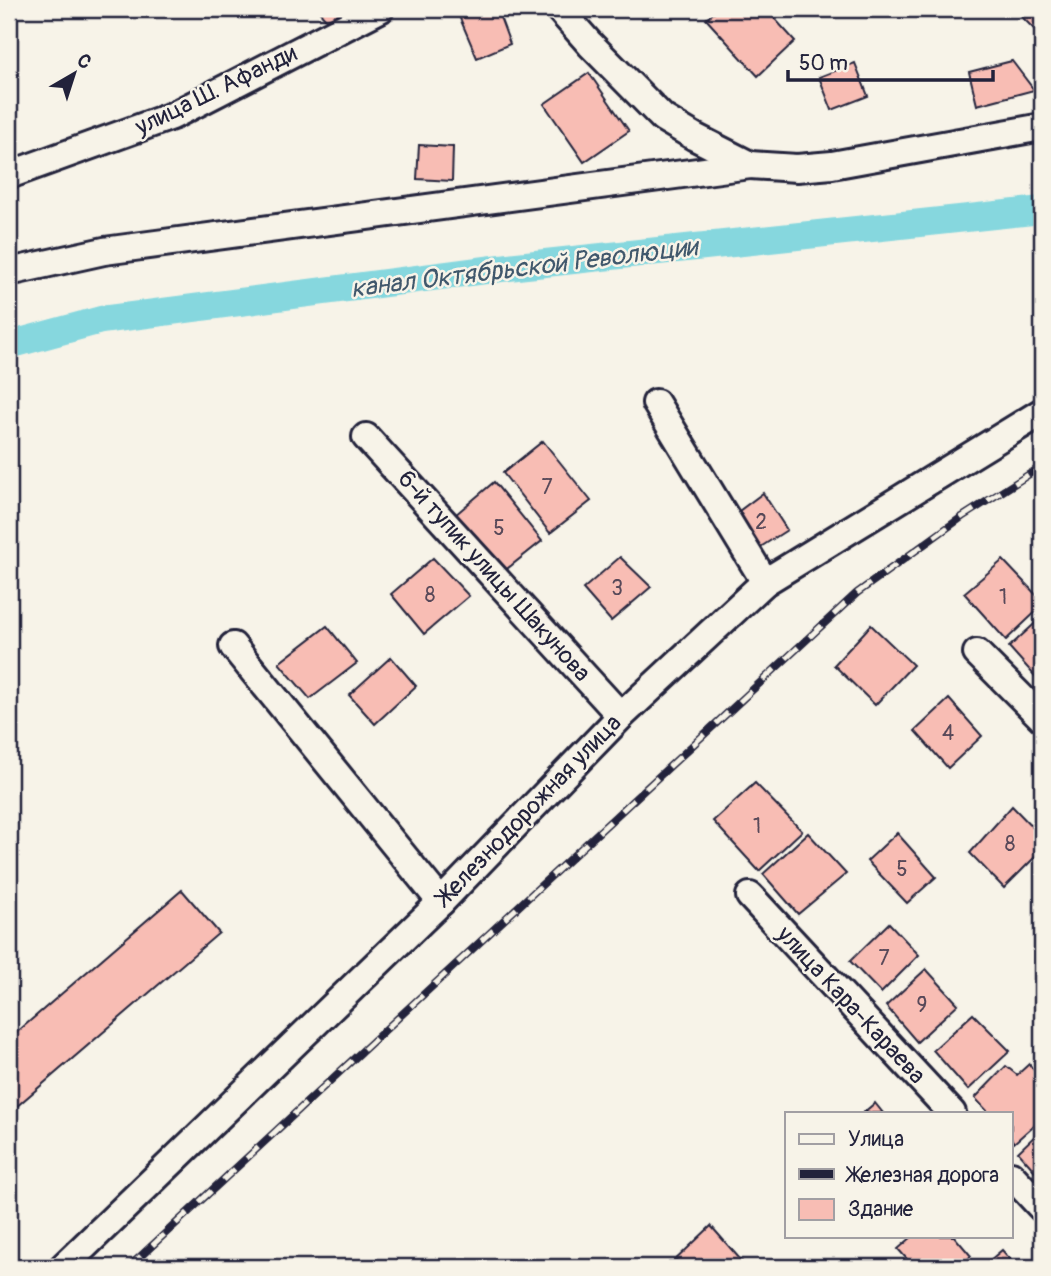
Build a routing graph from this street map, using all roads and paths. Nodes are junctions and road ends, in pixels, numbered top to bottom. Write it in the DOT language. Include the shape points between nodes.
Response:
graph roads {
  1 [pos="380,9"];
  2 [pos="559,9"];
  3 [pos="1042,127"];
  4 [pos="750,165"];
  5 [pos="9,175"];
  6 [pos="9,272"];
  7 [pos="656,403"];
  8 [pos="1042,412"];
  9 [pos="366,437"];
  10 [pos="765,582"];
  11 [pos="233,646"];
  12 [pos="977,653"];
  13 [pos="621,716"];
  14 [pos="1042,718"];
  15 [pos="750,896"];
  16 [pos="441,902"];
  17 [pos="952,1112"];
  18 [pos="1012,1176"];
  19 [pos="1042,1208"];
  20 [pos="63,1267"];
  1 -- 5 [label="street, улица Ш. Афанди" via="172,116"];
  2 -- 4 [label="street" via="663,118"];
  3 -- 4 [label="street" via="832,165"];
  4 -- 6 [label="street" via="104,251"];
  7 -- 10 [label="street"];
  8 -- 10 [label="street, Железнодорожная улица"];
  9 -- 13 [label="street, 6-й тупик улицы Шакунова"];
  10 -- 13 [label="street, Железнодорожная улица"];
  11 -- 16 [label="street"];
  12 -- 14 [label="street"];
  13 -- 16 [label="street, Железнодорожная улица"];
  15 -- 17 [label="street, улица Кара-Караева"];
  16 -- 20 [label="street, Железнодорожная улица"];
  18 -- 19 [label="street"];
}
